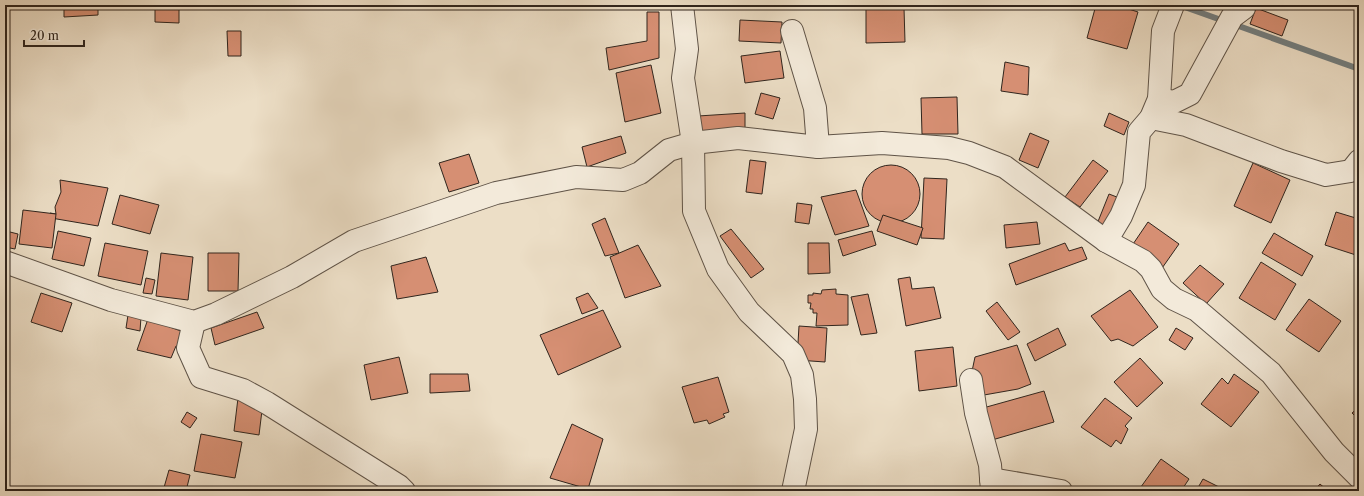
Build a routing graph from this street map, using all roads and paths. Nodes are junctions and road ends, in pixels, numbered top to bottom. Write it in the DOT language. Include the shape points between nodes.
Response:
graph roads {
  1 [pos="682,5"];
  2 [pos="1173,5"];
  3 [pos="1244,8"];
  4 [pos="792,31"];
  5 [pos="1155,109"];
  6 [pos="693,143"];
  7 [pos="818,148"];
  8 [pos="1359,161"];
  9 [pos="1106,241"];
  10 [pos="5,262"];
  11 [pos="194,322"];
  12 [pos="971,380"];
  13 [pos="1359,477"];
  14 [pos="992,485"];
  15 [pos="404,491"];
  16 [pos="793,491"];
  17 [pos="1061,491"];
  1 -- 6 [label="street" via="687,49 683,78"];
  2 -- 5 [label="street" via="1163,31"];
  3 -- 5 [label="street" via="1232,17 1190,94"];
  4 -- 7 [label="street" via="816,108"];
  5 -- 8 [label="street" via="1186,125 1280,161 1326,175 1351,171"];
  5 -- 9 [label="street" via="1139,132 1134,185 1121,216"];
  6 -- 7 [label="street" via="738,138"];
  6 -- 11 [label="street" via="669,150 640,173 623,180 576,176 496,193 354,240 292,277"];
  6 -- 16 [label="street" via="694,211 718,269 748,312 793,354 802,374 806,430"];
  7 -- 9 [label="street" via="882,143 949,148 970,153 1005,167"];
  9 -- 13 [label="street" via="1143,261 1151,269 1162,289 1174,299 1197,310 1271,373 1334,452"];
  10 -- 11 [label="street" via="111,300"];
  11 -- 15 [label="street" via="188,348 200,377 243,390 360,461"];
  12 -- 14 [label="street"];
  14 -- 17 [label="street"];
}
